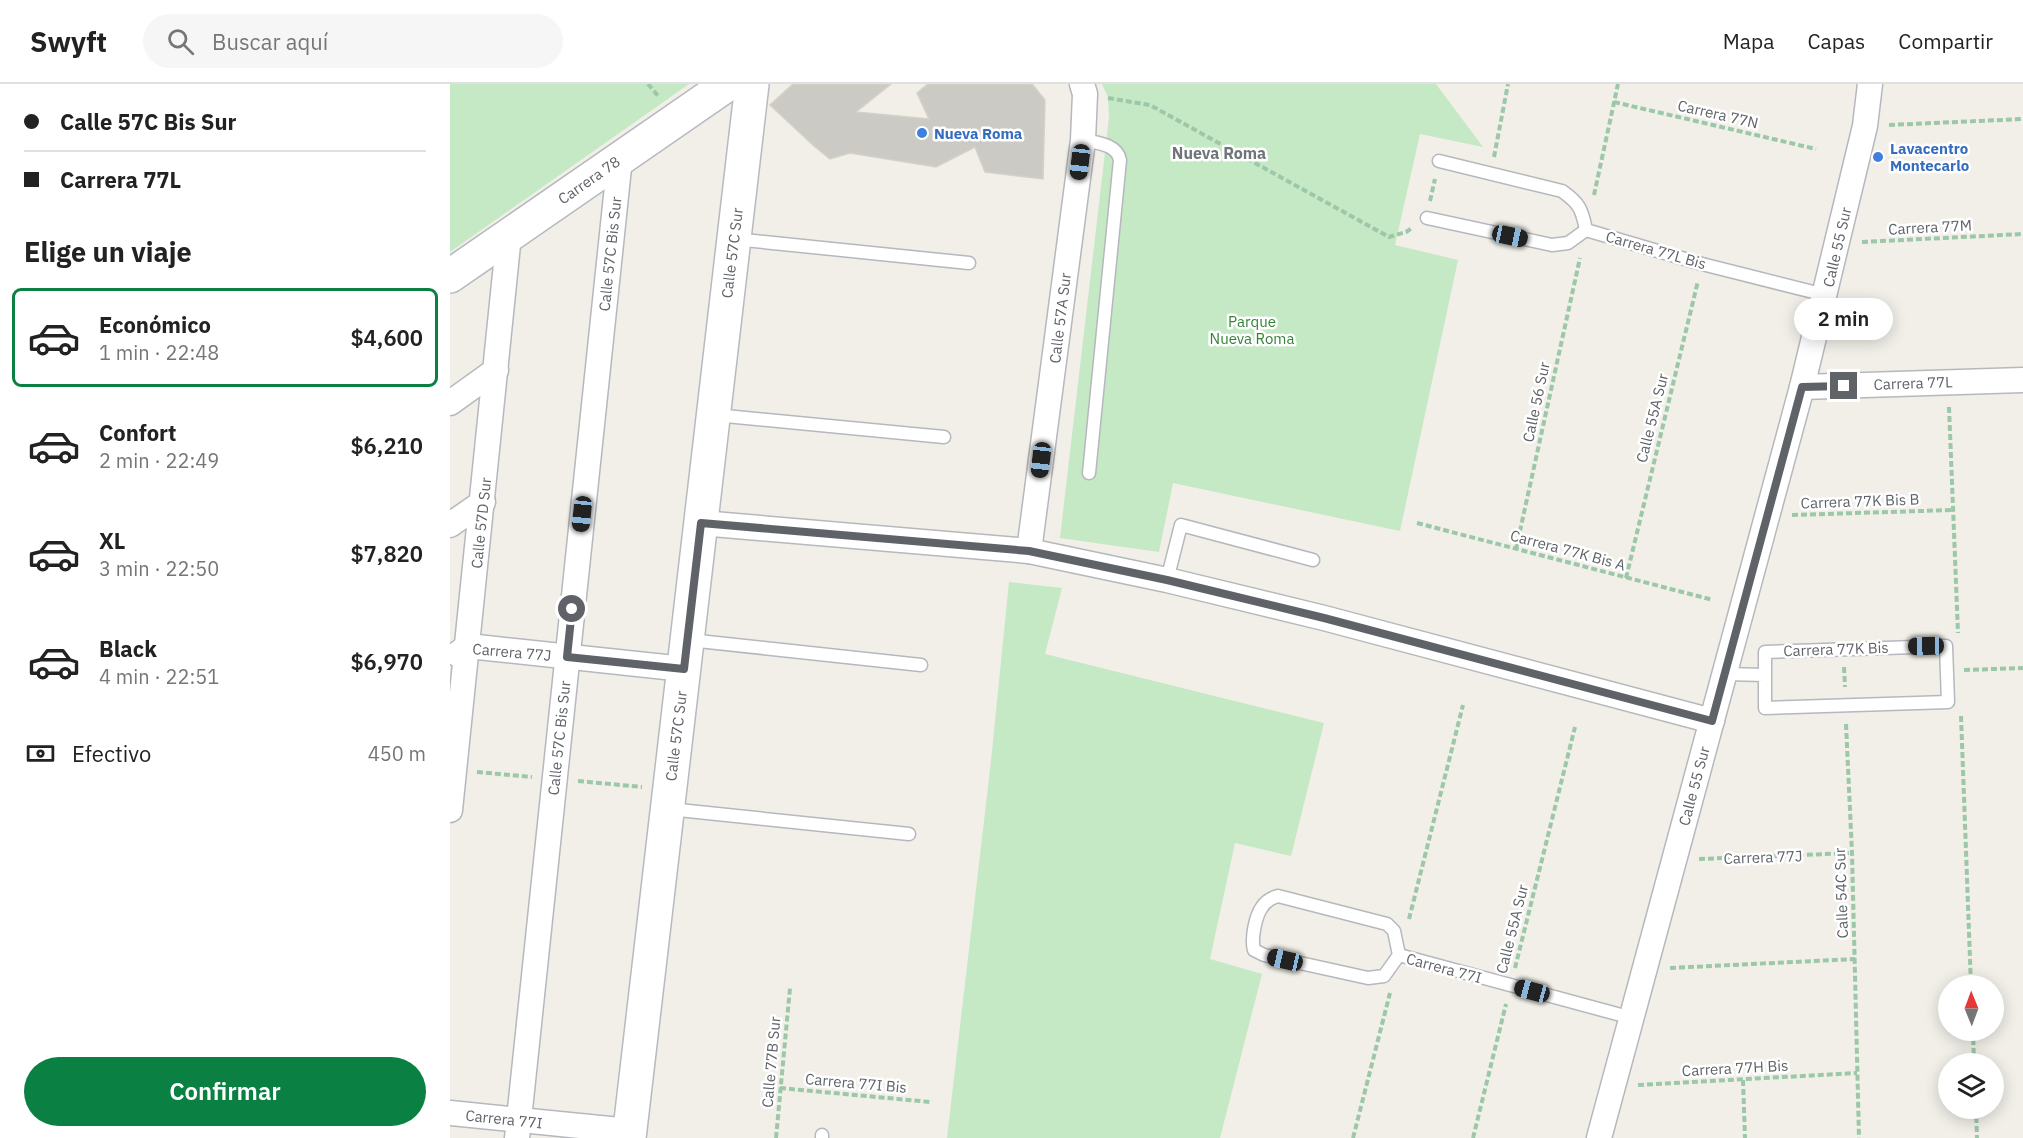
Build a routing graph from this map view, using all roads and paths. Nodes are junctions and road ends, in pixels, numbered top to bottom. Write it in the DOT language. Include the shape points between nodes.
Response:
graph roads {
  1 [pos="728,84"];
  2 [pos="752,84"];
  3 [pos="1508,84"];
  4 [pos="1618,84"];
  5 [pos="1870,84"];
  6 [pos="1084,89"];
  7 [pos="1614,102"];
  8 [pos="2023,119"];
  9 [pos="1865,126"];
  10 [pos="1083,140"];
  11 [pos="1816,149"];
  12 [pos="620,158"];
  13 [pos="1439,161"];
  14 [pos="1491,173"];
  15 [pos="1426,218"];
  16 [pos="1586,230"];
  17 [pos="2023,234"];
  18 [pos="509,235"];
  19 [pos="734,239"];
  20 [pos="1838,243"];
  21 [pos="1580,261"];
  22 [pos="969,263"];
  23 [pos="1702,264"];
  24 [pos="450,276"];
  25 [pos="1825,295"];
  26 [pos="496,370"];
  27 [pos="2023,380"];
  28 [pos="1802,387"];
  29 [pos="450,403"];
  30 [pos="714,414"];
  31 [pos="944,438"];
  32 [pos="1089,473"];
  33 [pos="483,502"];
  34 [pos="1953,510"];
  35 [pos="1767,516"];
  36 [pos="701,523"];
  37 [pos="1417,523"];
  38 [pos="450,525"];
  39 [pos="1516,549"];
  40 [pos="1029,551"];
  41 [pos="1313,560"];
  42 [pos="1626,578"];
  43 [pos="1167,580"];
  44 [pos="1713,600"];
  45 [pos="1843,648"];
  46 [pos="459,653"];
  47 [pos="686,654"];
  48 [pos="567,657"];
  49 [pos="921,664"];
  50 [pos="2023,669"];
  51 [pos="1954,670"];
  52 [pos="1725,674"];
  53 [pos="1765,675"];
  54 [pos="1845,706"];
  55 [pos="1712,721"];
  56 [pos="1575,727"];
  57 [pos="667,809"];
  58 [pos="450,810"];
  59 [pos="909,834"];
  60 [pos="1852,853"];
  61 [pos="1674,860"];
  62 [pos="1399,956"];
  63 [pos="1855,959"];
  64 [pos="1645,969"];
  65 [pos="1511,985"];
  66 [pos="790,988"];
  67 [pos="1632,1018"];
  68 [pos="1857,1074"];
  69 [pos="1743,1080"];
  70 [pos="1613,1086"];
  71 [pos="780,1088"];
  72 [pos="930,1102"];
  73 [pos="450,1113"];
  74 [pos="1976,1119"];
  75 [pos="517,1129"];
  76 [pos="630,1135"];
  77 [pos="776,1138"];
  78 [pos="1473,1138"];
  79 [pos="1599,1138"];
  80 [pos="1745,1138"];
  81 [pos="1858,1138"];
  82 [pos="1977,1138"];
  1 -- 12 [label="street, Carrera 78"];
  2 -- 19 [label="street, Calle 57C Sur"];
  3 -- 14 [label="path"];
  4 -- 7 [label="path"];
  5 -- 9 [label="street, Calle 55 Sur"];
  6 -- 10 [label="street, Calle 57A Sur"];
  6 -- 15 [label="path" via="1150,105 1389,237 1406,232"];
  7 -- 11 [label="path, Carrera 77N"];
  7 -- 16 [label="path"];
  8 -- 9 [label="path"];
  9 -- 20 [label="street, Calle 55 Sur"];
  10 -- 32 [label="lane" via="1115,148 1120,160"];
  10 -- 40 [label="street, Calle 57A Sur"];
  12 -- 18 [label="street, Carrera 78"];
  12 -- 48 [label="street, Calle 57C Bis Sur"];
  13 -- 14 [label="lane, Carrera 77L Bis"];
  13 -- 15 [label="path"];
  14 -- 16 [label="lane, Carrera 77L Bis" via="1562,191 1583,212"];
  15 -- 16 [label="lane" via="1552,245 1569,243"];
  16 -- 23 [label="lane, Carrera 77L Bis"];
  17 -- 20 [label="path, Carrera 77M"];
  18 -- 24 [label="street, Carrera 78"];
  18 -- 26 [label="street, Calle 57D Sur"];
  19 -- 22 [label="lane"];
  19 -- 30 [label="street, Calle 57C Sur"];
  20 -- 25 [label="street, Calle 55 Sur"];
  21 -- 39 [label="path, Calle 56 Sur"];
  23 -- 25 [label="lane, Carrera 77L Bis"];
  23 -- 42 [label="path, Calle 55A Sur"];
  25 -- 28 [label="street, Calle 55 Sur"];
  26 -- 29 [label="street"];
  26 -- 33 [label="street, Calle 57D Sur"];
  27 -- 28 [label="street, Carrera 77L"];
  28 -- 35 [label="street, Calle 55 Sur"];
  30 -- 31 [label="lane"];
  30 -- 36 [label="street, Calle 57C Sur"];
  33 -- 38 [label="street"];
  33 -- 46 [label="street, Calle 57D Sur"];
  34 -- 35 [label="path, Carrera 77K Bis B"];
  35 -- 52 [label="street, Calle 55 Sur"];
  36 -- 40 [label="street"];
  36 -- 47 [label="street, Calle 57C Sur"];
  37 -- 39 [label="path, Carrera 77K Bis A"];
  39 -- 42 [label="path, Carrera 77K Bis A"];
  40 -- 43 [label="street"];
  41 -- 43 [label="lane" via="1181,525"];
  42 -- 44 [label="path, Carrera 77K Bis A"];
  43 -- 55 [label="street"];
  45 -- 51 [label="lane, Carrera 77K Bis" via="1946,646"];
  45 -- 53 [label="lane, Carrera 77K Bis" via="1765,651"];
  45 -- 54 [label="path, Calle 54C Sur"];
  46 -- 48 [label="street, Carrera 77J"];
  46 -- 58 [label="street, Calle 57D Sur"];
  47 -- 48 [label="street, Carrera 77J"];
  47 -- 49 [label="lane"];
  47 -- 57 [label="street, Calle 57C Sur"];
  48 -- 75 [label="street, Calle 57C Bis Sur"];
  50 -- 51 [label="path"];
  51 -- 54 [label="lane" via="1948,702"];
  52 -- 53 [label="lane"];
  52 -- 55 [label="street, Calle 55 Sur"];
  53 -- 54 [label="lane" via="1765,708"];
  54 -- 60 [label="path, Calle 54C Sur"];
  55 -- 61 [label="street, Calle 55 Sur"];
  56 -- 65 [label="path, Calle 55A Sur"];
  57 -- 59 [label="lane"];
  57 -- 76 [label="street, Calle 57C Sur"];
  60 -- 61 [label="path, Carrera 77J"];
  60 -- 63 [label="path, Calle 54C Sur"];
  61 -- 64 [label="street, Calle 55 Sur"];
  62 -- 62 [label="lane, Carrera 77I" via="1394,932 1387,924 1278,896 1260,908 1252,942 1254,950 1264,955 1368,978 1384,976"];
  62 -- 65 [label="lane, Carrera 77I"];
  63 -- 64 [label="path"];
  63 -- 68 [label="path, Calle 54C Sur"];
  64 -- 67 [label="street, Calle 55 Sur"];
  65 -- 67 [label="lane, Carrera 77I"];
  65 -- 78 [label="path, Calle 55A Sur"];
  66 -- 71 [label="path, Calle 77B Sur"];
  67 -- 70 [label="street, Calle 55 Sur"];
  68 -- 69 [label="path, Carrera 77H Bis"];
  68 -- 81 [label="path, Calle 54C Sur"];
  69 -- 70 [label="path, Carrera 77H Bis"];
  69 -- 80 [label="path"];
  70 -- 79 [label="street, Calle 55 Sur"];
  71 -- 72 [label="path, Carrera 77I Bis"];
  71 -- 77 [label="path, Calle 77B Sur"];
  73 -- 75 [label="street, Carrera 77I"];
  74 -- 82 [label="path"];
  75 -- 76 [label="street, Carrera 77I"];
}
